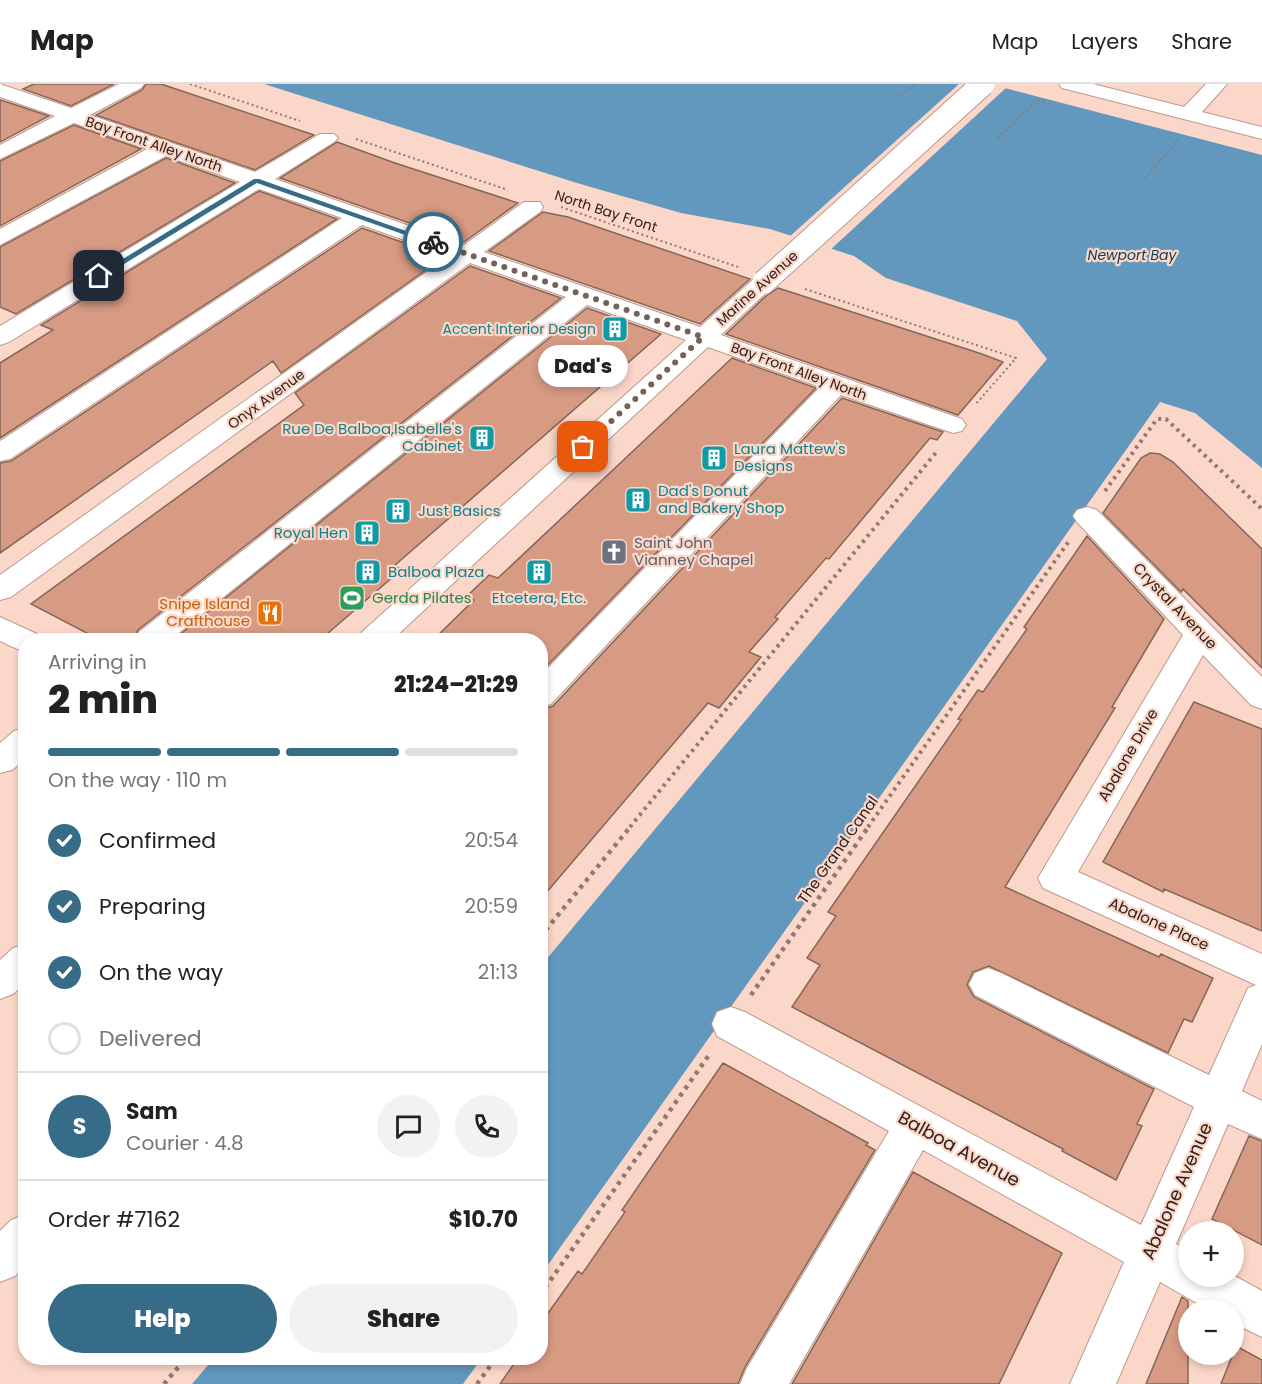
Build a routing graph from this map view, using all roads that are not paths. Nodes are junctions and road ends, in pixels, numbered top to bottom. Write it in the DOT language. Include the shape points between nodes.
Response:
graph roads {
  1 [pos="134,84"];
  2 [pos="983,84"];
  3 [pos="1069,84"];
  4 [pos="1217,84"];
  5 [pos="0,90"];
  6 [pos="1131,91"];
  7 [pos="1188,114"];
  8 [pos="73,116"];
  9 [pos="1262,133"];
  10 [pos="327,138"];
  11 [pos="164,148"];
  12 [pos="0,153"];
  13 [pos="256,180"];
  14 [pos="532,207"];
  15 [pos="359,217"];
  16 [pos="0,238"];
  17 [pos="468,254"];
  18 [pos="584,295"];
  19 [pos="0,337"];
  20 [pos="703,337"];
  21 [pos="836,385"];
  22 [pos="955,427"];
  23 [pos="0,453"];
  24 [pos="1087,516"];
  25 [pos="0,590"];
  26 [pos="0,628"];
  27 [pos="1201,631"];
  28 [pos="159,633"];
  29 [pos="381,633"];
  30 [pos="18,638"];
  31 [pos="548,688"];
  32 [pos="1262,697"];
  33 [pos="18,746"];
  34 [pos="0,761"];
  35 [pos="1056,878"];
  36 [pos="18,966"];
  37 [pos="1262,970"];
  38 [pos="0,983"];
  39 [pos="988,984"];
  40 [pos="1262,999"];
  41 [pos="731,1024"];
  42 [pos="1218,1099"];
  43 [pos="1262,1121"];
  44 [pos="915,1125"];
  45 [pos="18,1242"];
  46 [pos="1150,1254"];
  47 [pos="0,1261"];
  48 [pos="1178,1269"];
  49 [pos="1210,1287"];
  50 [pos="1262,1315"];
  51 [pos="763,1384"];
  52 [pos="1093,1384"];
  1 -- 8 [label="street"];
  2 -- 20 [label="street, Marine Avenue, bridge" via="755,275"];
  3 -- 6 [label="street"];
  4 -- 7 [label="street"];
  5 -- 8 [label="street, Bay Front Alley North"];
  6 -- 7 [label="street"];
  7 -- 9 [label="street"];
  8 -- 11 [label="street, Bay Front Alley North"];
  8 -- 12 [label="street"];
  10 -- 13 [label="street"];
  11 -- 13 [label="street, Bay Front Alley North"];
  11 -- 16 [label="street"];
  13 -- 15 [label="street, Bay Front Alley North"];
  13 -- 19 [label="street"];
  14 -- 17 [label="street, Onyx Avenue"];
  15 -- 17 [label="street, Bay Front Alley North"];
  15 -- 23 [label="street"];
  17 -- 18 [label="street, Bay Front Alley North"];
  17 -- 25 [label="street, Onyx Avenue"];
  18 -- 20 [label="street, Bay Front Alley North"];
  18 -- 28 [label="street"];
  20 -- 21 [label="street, Bay Front Alley North"];
  20 -- 29 [label="street, Marine Avenue"];
  21 -- 22 [label="street, Bay Front Alley North"];
  21 -- 31 [label="street"];
  24 -- 27 [label="street, Crystal Avenue"];
  26 -- 30 [label="street"];
  27 -- 32 [label="street, Crystal Avenue"];
  27 -- 35 [label="street, Abalone Drive"];
  33 -- 34 [label="street"];
  35 -- 37 [label="street, Abalone Place"];
  36 -- 38 [label="street"];
  39 -- 42 [label="street"];
  40 -- 42 [label="street, Abalone Avenue"];
  41 -- 44 [label="street, Balboa Avenue"];
  42 -- 43 [label="street"];
  42 -- 46 [label="street, Abalone Avenue"];
  44 -- 46 [label="street, Balboa Avenue"];
  44 -- 51 [label="street"];
  45 -- 47 [label="street"];
  46 -- 48 [label="street, Balboa Avenue"];
  46 -- 52 [label="street, Abalone Avenue"];
  49 -- 50 [label="street, Balboa Avenue"];
}
